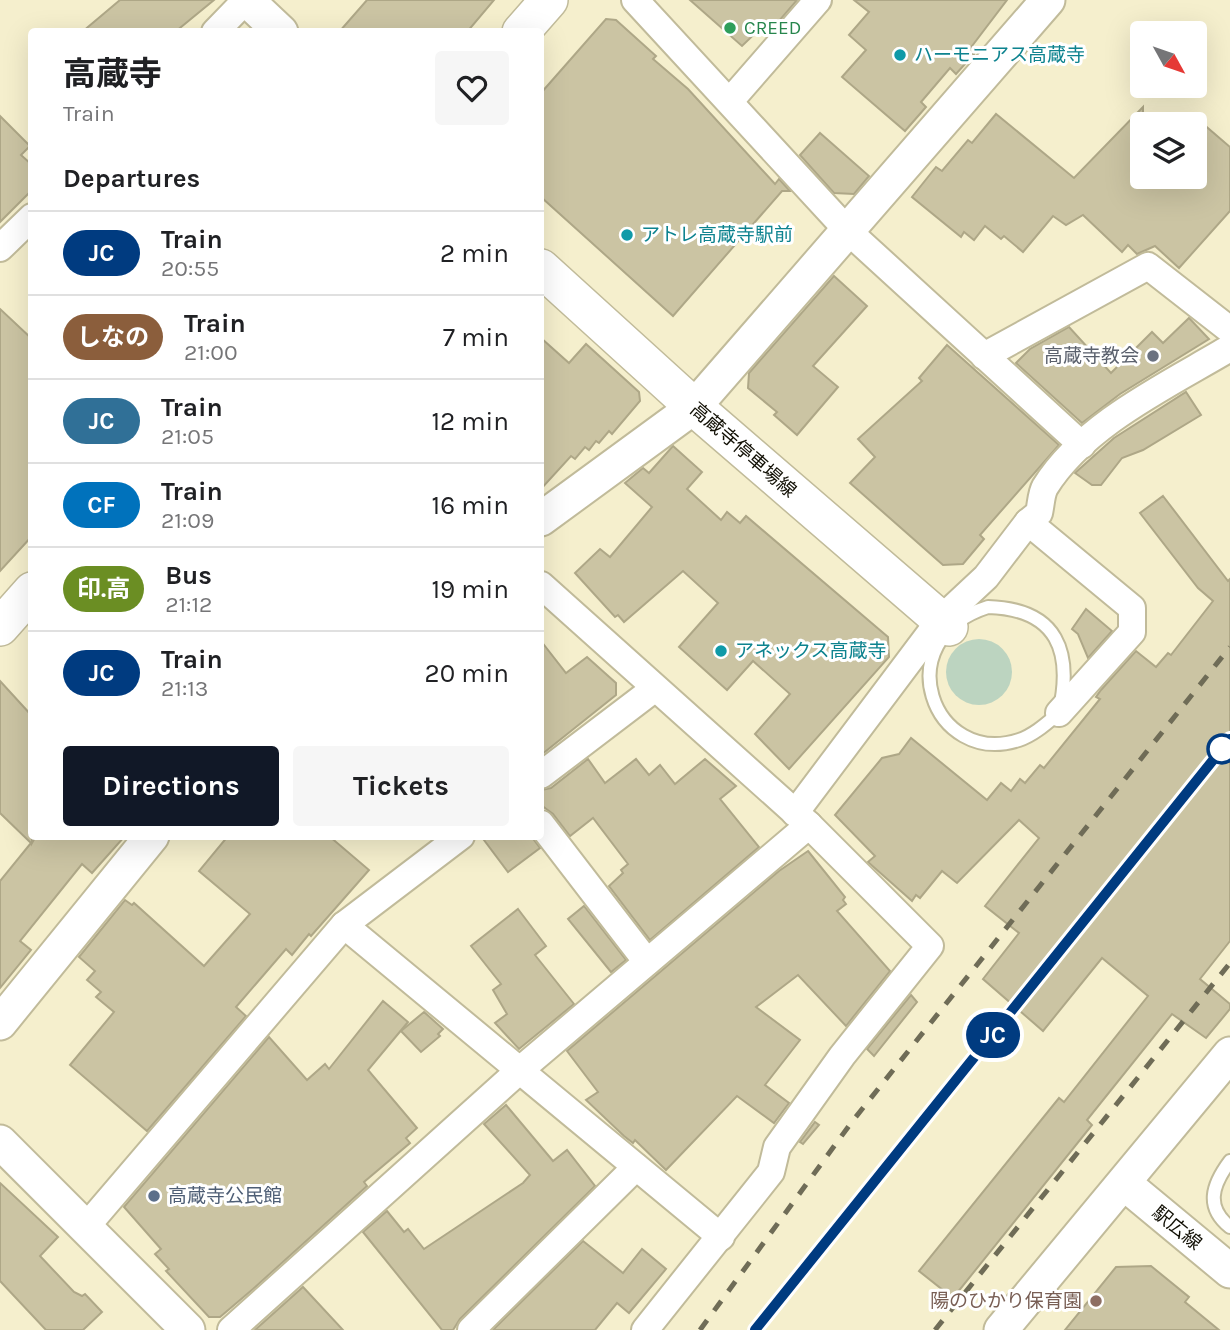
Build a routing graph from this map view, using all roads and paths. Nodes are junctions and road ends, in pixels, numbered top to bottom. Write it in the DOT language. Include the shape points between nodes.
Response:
graph roads {
  1 [pos="246,0"];
  2 [pos="549,0"];
  3 [pos="635,0"];
  4 [pos="818,0"];
  5 [pos="1048,0"];
  6 [pos="219,28"];
  7 [pos="277,28"];
  8 [pos="524,28"];
  9 [pos="730,101"];
  10 [pos="28,221"];
  11 [pos="848,231"];
  12 [pos="0,248"];
  13 [pos="544,271"];
  14 [pos="1230,330"];
  15 [pos="1230,348"];
  16 [pos="984,356"];
  17 [pos="694,407"];
  18 [pos="1082,445"];
  19 [pos="544,518"];
  20 [pos="1028,522"];
  21 [pos="544,588"];
  22 [pos="28,596"];
  23 [pos="944,623"];
  24 [pos="0,627"];
  25 [pos="654,689"];
  26 [pos="1059,713"];
  27 [pos="544,773"];
  28 [pos="802,819"];
  29 [pos="544,828"];
  30 [pos="149,840"];
  31 [pos="456,840"];
  32 [pos="344,925"];
  33 [pos="647,962"];
  34 [pos="0,1023"];
  35 [pos="1230,1054"];
  36 [pos="520,1070"];
  37 [pos="0,1142"];
  38 [pos="1230,1161"];
  39 [pos="636,1167"];
  40 [pos="1125,1184"];
  41 [pos="1230,1227"];
  42 [pos="85,1228"];
  43 [pos="721,1237"];
  44 [pos="1230,1271"];
  45 [pos="188,1330"];
  46 [pos="231,1330"];
  47 [pos="471,1330"];
  48 [pos="645,1330"];
  49 [pos="1001,1330"];
  1 -- 6 [label="street"];
  1 -- 7 [label="street"];
  2 -- 8 [label="main road"];
  3 -- 9 [label="street"];
  4 -- 9 [label="street"];
  5 -- 11 [label="street"];
  9 -- 11 [label="street"];
  10 -- 12 [label="street"];
  11 -- 16 [label="street"];
  11 -- 17 [label="street"];
  13 -- 17 [label="main road, 高蔵寺停車場線"];
  14 -- 16 [label="street" via="1148,266"];
  15 -- 18 [label="street" via="1123,412"];
  16 -- 18 [label="street"];
  17 -- 19 [label="street"];
  17 -- 23 [label="main road, 高蔵寺停車場線"];
  18 -- 20 [label="street" via="1044,488 1039,513"];
  20 -- 23 [label="street"];
  20 -- 26 [label="street" via="1132,608 1132,632"];
  21 -- 25 [label="street"];
  22 -- 24 [label="main road"];
  23 -- 26 [label="lane" via="999,607 1031,615 1060,647 1066,668"];
  23 -- 26 [label="lane" via="929,668 931,691 940,712 955,729 975,740 998,744 1021,740"];
  23 -- 28 [label="street"];
  25 -- 27 [label="street"];
  25 -- 28 [label="street"];
  28 -- 33 [label="street"];
  28 -- 43 [label="street" via="930,946 842,1056 777,1147 771,1172"];
  29 -- 33 [label="street"];
  30 -- 34 [label="street"];
  31 -- 32 [label="street"];
  32 -- 36 [label="street"];
  32 -- 42 [label="street"];
  33 -- 36 [label="street"];
  35 -- 40 [label="street"];
  36 -- 39 [label="street"];
  36 -- 46 [label="street"];
  37 -- 42 [label="street"];
  38 -- 41 [label="lane" via="1211,1201 1218,1217"];
  39 -- 43 [label="street"];
  39 -- 47 [label="street"];
  40 -- 44 [label="street, 駅広線"];
  40 -- 49 [label="street"];
  42 -- 45 [label="street"];
  43 -- 48 [label="street"];
}
